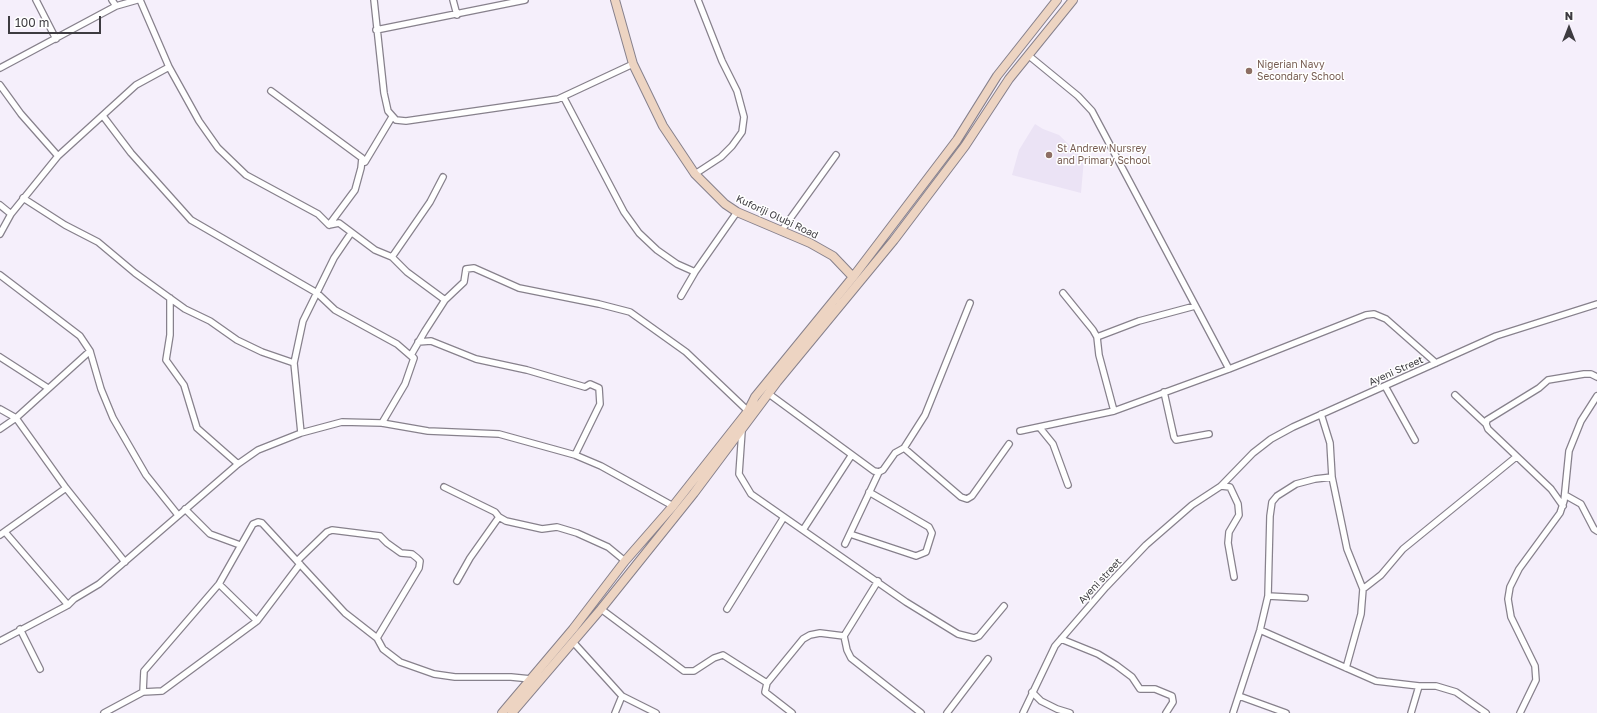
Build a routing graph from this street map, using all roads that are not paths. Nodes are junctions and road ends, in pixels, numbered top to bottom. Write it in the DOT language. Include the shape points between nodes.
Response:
graph roads {
  1 [pos="36,0"];
  2 [pos="112,0"];
  3 [pos="137,0"];
  4 [pos="140,0"];
  5 [pos="374,0"];
  6 [pos="454,0"];
  7 [pos="525,0"];
  8 [pos="615,0"];
  9 [pos="698,0"];
  10 [pos="1058,0"];
  11 [pos="1073,0"];
  12 [pos="116,6"];
  13 [pos="457,15"];
  14 [pos="376,30"];
  15 [pos="56,39"];
  16 [pos="1028,55"];
  17 [pos="633,64"];
  18 [pos="169,67"];
  19 [pos="0,68"];
  20 [pos="0,85"];
  21 [pos="271,91"];
  22 [pos="564,98"];
  23 [pos="103,116"];
  24 [pos="392,117"];
  25 [pos="957,140"];
  26 [pos="965,146"];
  27 [pos="836,155"];
  28 [pos="58,156"];
  29 [pos="362,158"];
  30 [pos="695,174"];
  31 [pos="443,177"];
  32 [pos="23,198"];
  33 [pos="0,205"];
  34 [pos="737,212"];
  35 [pos="11,214"];
  36 [pos="329,225"];
  37 [pos="782,230"];
  38 [pos="351,232"];
  39 [pos="0,234"];
  40 [pos="392,257"];
  41 [pos="695,272"];
  42 [pos="0,275"];
  43 [pos="853,277"];
  44 [pos="317,292"];
  45 [pos="1063,293"];
  46 [pos="681,296"];
  47 [pos="170,298"];
  48 [pos="445,300"];
  49 [pos="970,303"];
  50 [pos="1597,304"];
  51 [pos="1195,306"];
  52 [pos="1097,337"];
  53 [pos="418,342"];
  54 [pos="90,351"];
  55 [pos="797,352"];
  56 [pos="0,357"];
  57 [pos="414,358"];
  58 [pos="294,363"];
  59 [pos="1436,363"];
  60 [pos="1229,369"];
  61 [pos="1597,377"];
  62 [pos="1385,386"];
  63 [pos="48,388"];
  64 [pos="1164,392"];
  65 [pos="769,394"];
  66 [pos="1455,396"];
  67 [pos="1597,396"];
  68 [pos="0,408"];
  69 [pos="748,411"];
  70 [pos="1114,411"];
  71 [pos="1321,414"];
  72 [pos="16,418"];
  73 [pos="382,423"];
  74 [pos="1486,424"];
  75 [pos="1040,428"];
  76 [pos="0,429"];
  77 [pos="742,431"];
  78 [pos="1020,431"];
  79 [pos="301,432"];
  80 [pos="1209,434"];
  81 [pos="1415,440"];
  82 [pos="1009,444"];
  83 [pos="904,448"];
  84 [pos="575,455"];
  85 [pos="851,456"];
  86 [pos="1516,457"];
  87 [pos="238,464"];
  88 [pos="879,472"];
  89 [pos="1332,477"];
  90 [pos="1068,485"];
  91 [pos="1221,486"];
  92 [pos="444,487"];
  93 [pos="66,488"];
  94 [pos="869,492"];
  95 [pos="1565,495"];
  96 [pos="673,506"];
  97 [pos="1563,506"];
  98 [pos="185,509"];
  99 [pos="178,515"];
  100 [pos="499,517"];
  101 [pos="784,517"];
  102 [pos="803,530"];
  103 [pos="1597,531"];
  104 [pos="3,533"];
  105 [pos="850,534"];
  106 [pos="845,544"];
  107 [pos="240,545"];
  108 [pos="625,561"];
  109 [pos="125,562"];
  110 [pos="298,563"];
  111 [pos="1234,577"];
  112 [pos="457,581"];
  113 [pos="878,581"];
  114 [pos="219,584"];
  115 [pos="1363,589"];
  116 [pos="1268,596"];
  117 [pos="1305,598"];
  118 [pos="68,605"];
  119 [pos="1004,606"];
  120 [pos="601,609"];
  121 [pos="727,609"];
  122 [pos="257,621"];
  123 [pos="20,629"];
  124 [pos="1260,630"];
  125 [pos="844,636"];
  126 [pos="378,638"];
  127 [pos="1061,639"];
  128 [pos="0,641"];
  129 [pos="574,643"];
  130 [pos="988,659"];
  131 [pos="1346,668"];
  132 [pos="40,669"];
  133 [pos="531,679"];
  134 [pos="767,683"];
  135 [pos="1418,686"];
  136 [pos="143,692"];
  137 [pos="1032,692"];
  138 [pos="622,696"];
  139 [pos="1239,696"];
  140 [pos="104,713"];
  141 [pos="502,713"];
  142 [pos="512,713"];
  143 [pos="615,713"];
  144 [pos="656,713"];
  145 [pos="792,713"];
  146 [pos="921,713"];
  147 [pos="947,713"];
  148 [pos="1023,713"];
  149 [pos="1070,713"];
  150 [pos="1166,713"];
  151 [pos="1233,713"];
  152 [pos="1286,713"];
  153 [pos="1411,713"];
  154 [pos="1486,713"];
  155 [pos="1520,713"];
  1 -- 15 [label="street"];
  2 -- 12 [label="street"];
  3 -- 12 [label="street"];
  4 -- 18 [label="street"];
  5 -- 14 [label="street"];
  6 -- 13 [label="street"];
  7 -- 13 [label="street"];
  8 -- 17 [label="main road, Kuforiji Olubi Road"];
  9 -- 30 [label="street" via="737,91 744,117 742,132 732,146 721,157"];
  10 -- 25 [label="main road" via="997,76"];
  11 -- 16 [label="main road"];
  12 -- 15 [label="street"];
  13 -- 14 [label="street"];
  14 -- 24 [label="street" via="384,92"];
  15 -- 19 [label="street"];
  16 -- 26 [label="main road"];
  16 -- 51 [label="street" via="1078,96 1092,111"];
  17 -- 22 [label="street"];
  17 -- 30 [label="main road, Kuforiji Olubi Road" via="663,126"];
  18 -- 23 [label="street" via="136,85"];
  18 -- 36 [label="street" via="199,121 218,148 246,175 318,214"];
  20 -- 28 [label="street" via="21,114"];
  21 -- 29 [label="street"];
  22 -- 24 [label="street" via="406,121"];
  22 -- 41 [label="street" via="624,212 639,233 672,260"];
  23 -- 28 [label="street"];
  23 -- 44 [label="street" via="131,153 191,220"];
  24 -- 29 [label="street" via="365,162"];
  25 -- 26 [label="main road"];
  25 -- 43 [label="main road"];
  26 -- 55 [label="main road" via="894,240"];
  27 -- 37 [label="street"];
  28 -- 32 [label="street"];
  29 -- 36 [label="street" via="355,190"];
  30 -- 34 [label="main road, Kuforiji Olubi Road" via="714,194"];
  31 -- 40 [label="street" via="430,202"];
  32 -- 35 [label="street"];
  32 -- 47 [label="street" via="65,225 98,242"];
  33 -- 35 [label="street"];
  34 -- 37 [label="main road, Kuforiji Olubi Road"];
  34 -- 41 [label="street"];
  35 -- 39 [label="street"];
  36 -- 38 [label="street" via="339,223"];
  37 -- 43 [label="main road, Kuforiji Olubi Road" via="833,256"];
  38 -- 40 [label="street" via="375,250"];
  38 -- 44 [label="street"];
  40 -- 48 [label="street" via="407,272"];
  41 -- 46 [label="street"];
  42 -- 54 [label="street" via="80,336"];
  43 -- 55 [label="main road"];
  44 -- 57 [label="street" via="335,310 397,344"];
  44 -- 58 [label="street" via="303,321"];
  45 -- 52 [label="street"];
  47 -- 58 [label="street" via="237,340"];
  47 -- 87 [label="street" via="170,335 166,360 184,385 197,428"];
  48 -- 53 [label="street"];
  48 -- 69 [label="street" via="464,282 466,269 474,268 519,288 630,312 686,352"];
  49 -- 83 [label="street" via="926,415"];
  50 -- 59 [label="street, Ayeni Street" via="1496,336"];
  51 -- 52 [label="street" via="1139,321"];
  51 -- 60 [label="street"];
  52 -- 70 [label="street" via="1099,356"];
  53 -- 57 [label="street" via="410,355"];
  53 -- 84 [label="street" via="430,341 476,359 527,370 584,387 590,384 599,388 600,404"];
  54 -- 63 [label="street"];
  54 -- 99 [label="street" via="113,418 146,475"];
  55 -- 65 [label="main road"];
  55 -- 69 [label="main road" via="755,397"];
  56 -- 63 [label="street"];
  57 -- 73 [label="street" via="406,384"];
  58 -- 79 [label="street"];
  59 -- 60 [label="street" via="1386,319 1374,314"];
  59 -- 62 [label="street, Ayeni Street"];
  60 -- 64 [label="street"];
  61 -- 74 [label="street" via="1584,374 1548,380 1487,420"];
  62 -- 71 [label="street, Ayeni Street"];
  62 -- 81 [label="street"];
  63 -- 72 [label="street"];
  64 -- 70 [label="street"];
  64 -- 80 [label="street" via="1176,440"];
  65 -- 77 [label="main road"];
  65 -- 85 [label="street"];
  66 -- 74 [label="street"];
  67 -- 95 [label="street" via="1581,421 1569,451"];
  68 -- 72 [label="street"];
  69 -- 96 [label="main road"];
  70 -- 75 [label="street"];
  71 -- 89 [label="street" via="1330,443"];
  71 -- 91 [label="street, Ayeni Street" via="1271,439 1253,453"];
  72 -- 76 [label="street"];
  72 -- 93 [label="street"];
  73 -- 79 [label="street" via="342,422"];
  73 -- 84 [label="street" via="428,431 499,434"];
  74 -- 86 [label="street"];
  75 -- 78 [label="street"];
  75 -- 90 [label="street" via="1053,444"];
  77 -- 101 [label="street" via="739,474 751,494"];
  77 -- 120 [label="main road"];
  79 -- 87 [label="street" via="258,450"];
  82 -- 83 [label="street" via="972,496 967,499 961,497"];
  83 -- 88 [label="street" via="895,453"];
  84 -- 96 [label="street" via="620,476"];
  85 -- 88 [label="street"];
  85 -- 102 [label="street"];
  86 -- 97 [label="street" via="1551,489"];
  86 -- 115 [label="street" via="1403,548 1381,575"];
  87 -- 98 [label="street"];
  88 -- 94 [label="street"];
  89 -- 115 [label="street" via="1347,549"];
  89 -- 116 [label="street" via="1296,484 1272,502"];
  91 -- 111 [label="street" via="1230,487 1238,504 1238,515 1229,532 1228,543"];
  91 -- 127 [label="street, Ayeni street" via="1192,505 1146,545"];
  92 -- 100 [label="street" via="495,512"];
  93 -- 104 [label="street"];
  93 -- 109 [label="street"];
  94 -- 105 [label="street"];
  94 -- 105 [label="street" via="929,528 932,533 926,552 916,556"];
  95 -- 97 [label="street"];
  95 -- 103 [label="street" via="1581,504"];
  96 -- 108 [label="main road"];
  97 -- 155 [label="street" via="1510,587 1508,599 1511,617 1535,666 1536,680"];
  98 -- 99 [label="street"];
  98 -- 107 [label="street" via="210,534"];
  99 -- 109 [label="street"];
  100 -- 108 [label="street" via="542,529 556,526 577,533 608,547"];
  100 -- 112 [label="street"];
  101 -- 102 [label="street"];
  101 -- 121 [label="street"];
  102 -- 113 [label="street"];
  104 -- 118 [label="street"];
  105 -- 106 [label="street"];
  107 -- 110 [label="street" via="253,524 262,523"];
  107 -- 114 [label="street"];
  108 -- 133 [label="main road"];
  109 -- 118 [label="street"];
  110 -- 122 [label="street"];
  110 -- 126 [label="street" via="345,613"];
  110 -- 126 [label="street" via="327,532 332,530 380,536 401,552 417,558 420,561 419,568"];
  113 -- 119 [label="street" via="936,621 958,634 974,638 980,636"];
  113 -- 125 [label="street"];
  114 -- 122 [label="street"];
  114 -- 136 [label="street" via="144,671"];
  115 -- 131 [label="street" via="1361,614"];
  116 -- 117 [label="street"];
  116 -- 124 [label="street"];
  118 -- 123 [label="street"];
  120 -- 129 [label="main road"];
  120 -- 134 [label="street" via="684,671 694,671 722,655"];
  122 -- 136 [label="street" via="162,691"];
  123 -- 128 [label="street"];
  123 -- 132 [label="street"];
  124 -- 131 [label="street"];
  124 -- 139 [label="street"];
  125 -- 134 [label="street" via="820,633 807,637"];
  125 -- 146 [label="street" via="851,658"];
  126 -- 133 [label="street" via="383,649 400,662 434,674"];
  127 -- 137 [label="street, Ayeni street"];
  127 -- 150 [label="street" via="1098,654 1116,665 1132,677 1140,689 1155,689 1172,696 1173,702"];
  129 -- 138 [label="street"];
  129 -- 142 [label="main road"];
  130 -- 147 [label="street"];
  131 -- 135 [label="street" via="1376,681"];
  133 -- 141 [label="main road"];
  134 -- 145 [label="street" via="765,692"];
  135 -- 153 [label="street"];
  135 -- 154 [label="street" via="1436,686 1456,692"];
  136 -- 140 [label="street"];
  137 -- 148 [label="street, Ayeni street"];
  137 -- 149 [label="street" via="1057,709"];
  138 -- 143 [label="street"];
  138 -- 144 [label="street"];
  139 -- 151 [label="street"];
  139 -- 152 [label="street"];
}
